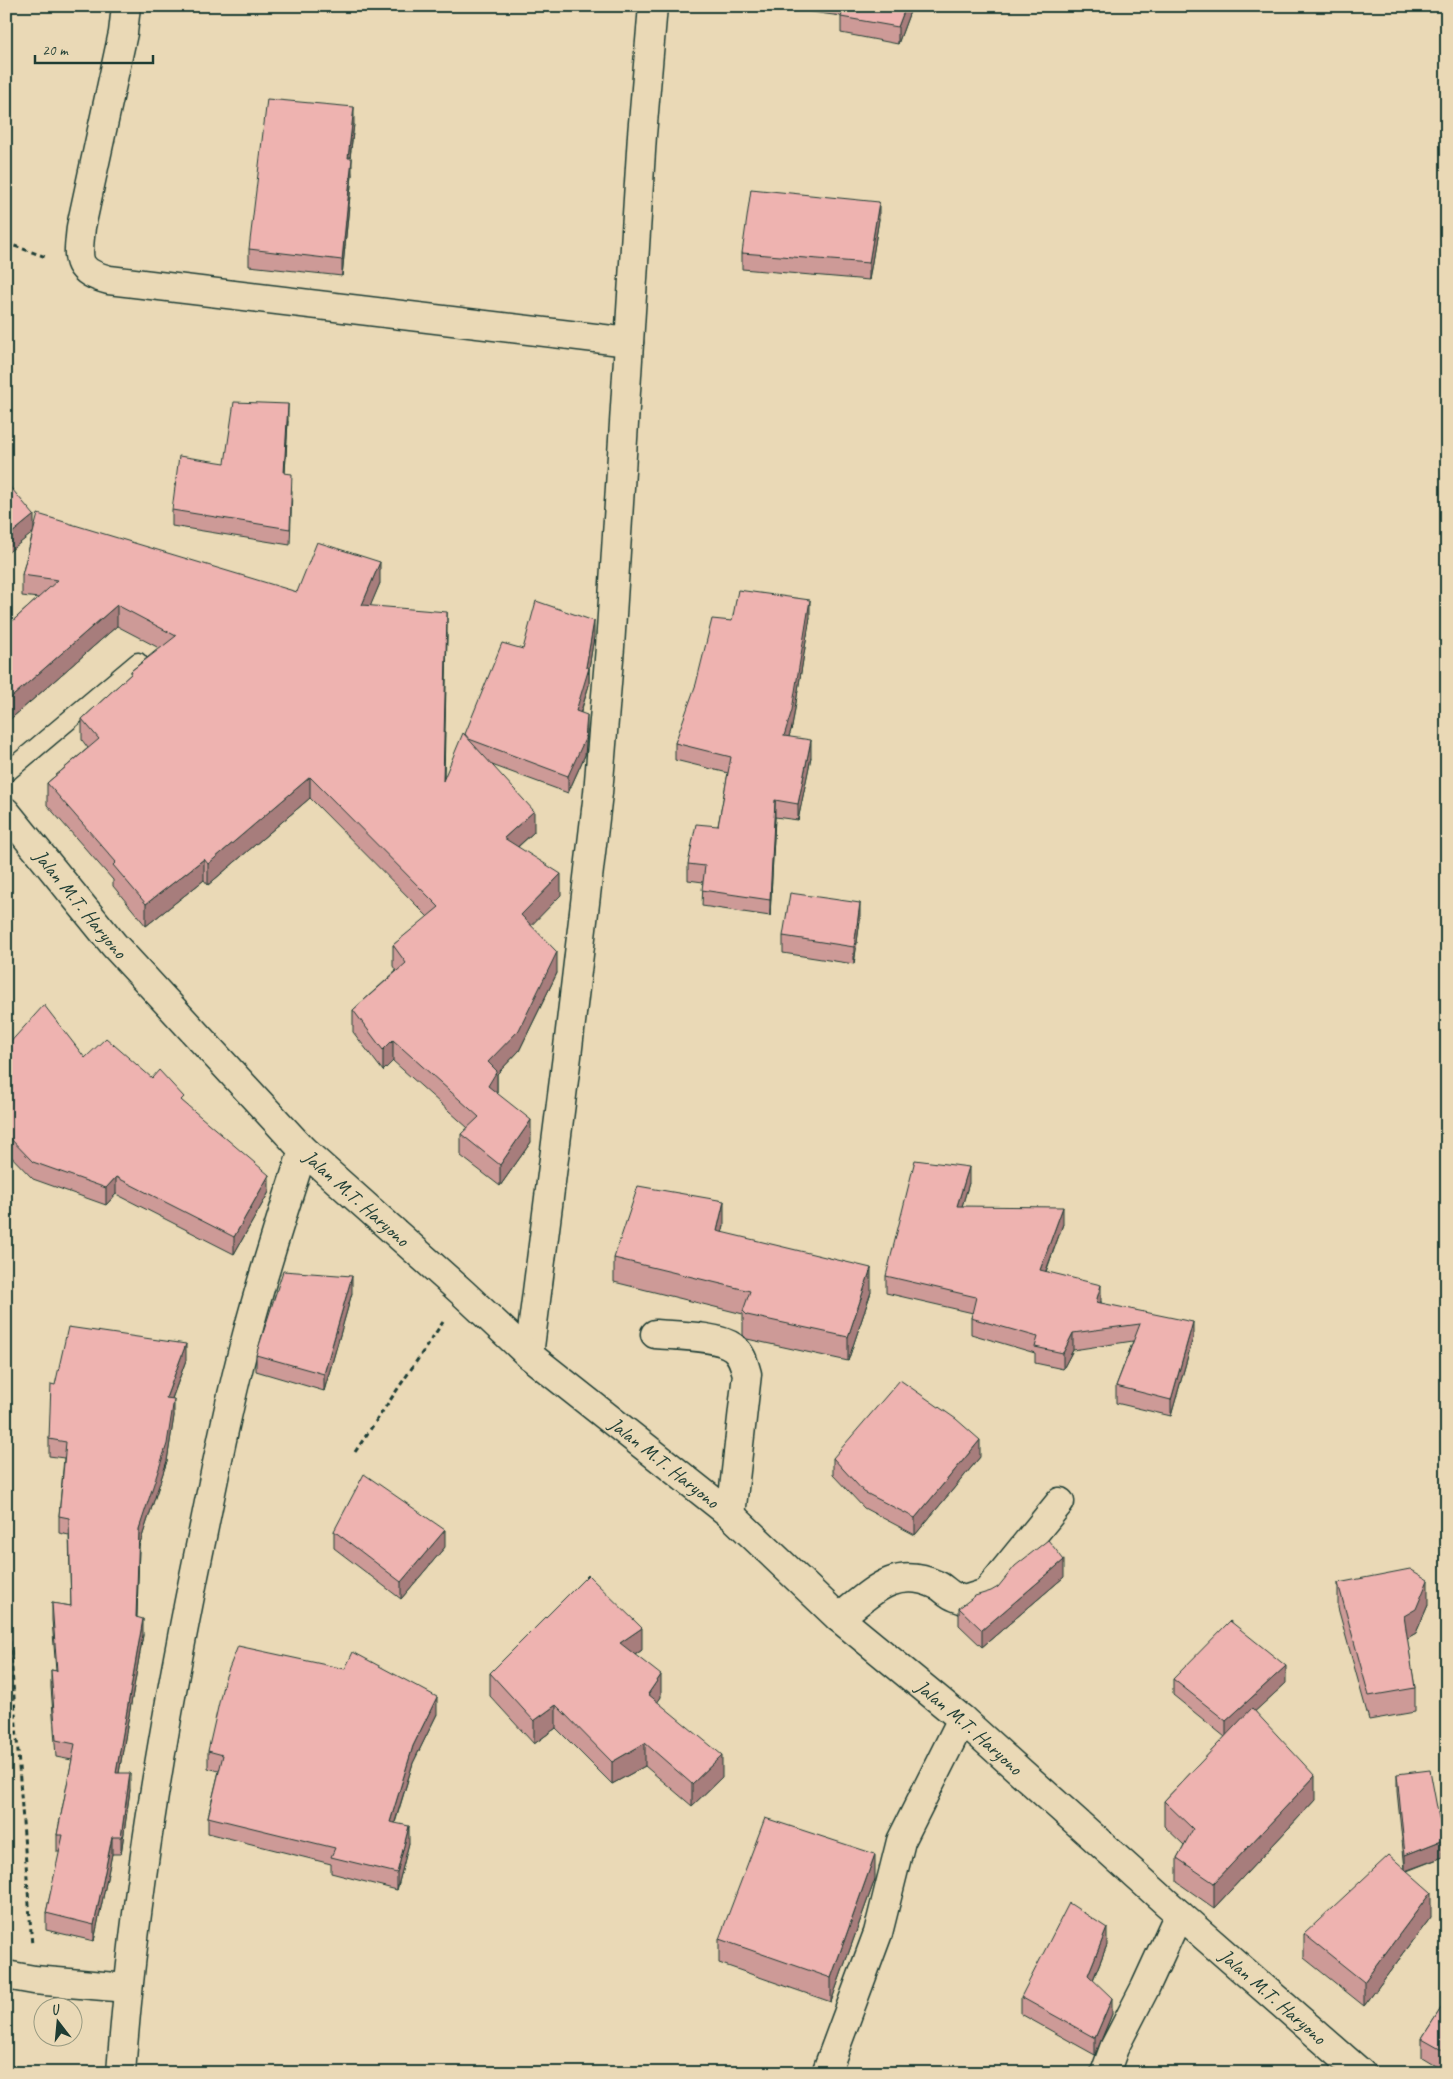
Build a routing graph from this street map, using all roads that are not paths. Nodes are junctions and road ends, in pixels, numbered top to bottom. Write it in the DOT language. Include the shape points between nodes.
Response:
graph roads {
  1 [pos="126,6"];
  2 [pos="654,6"];
  3 [pos="629,342"];
  4 [pos="138,662"];
  5 [pos="6,773"];
  6 [pos="6,812"];
  7 [pos="303,1150"];
  8 [pos="655,1334"];
  9 [pos="529,1356"];
  10 [pos="1060,1502"];
  11 [pos="732,1515"];
  12 [pos="839,1618"];
  13 [pos="962,1719"];
  14 [pos="1179,1914"];
  15 [pos="6,1975"];
  16 [pos="127,1988"];
  17 [pos="121,2073"];
  18 [pos="826,2073"];
  19 [pos="1105,2073"];
  20 [pos="1361,2073"];
  1 -- 3 [label="main road" via="122,41 81,227 79,254 86,271 108,280"];
  2 -- 3 [label="main road"];
  3 -- 9 [label="main road" via="598,793"];
  4 -- 5 [label="lane"];
  6 -- 7 [label="main road, Jalan M.T. Haryono" via="114,945"];
  7 -- 9 [label="main road, Jalan M.T. Haryono"];
  7 -- 16 [label="main road" via="248,1330 223,1432 176,1666"];
  8 -- 11 [label="main road" via="718,1340 733,1347 743,1358 747,1374"];
  9 -- 11 [label="main road, Jalan M.T. Haryono"];
  10 -- 12 [label="main road" via="986,1593 964,1600 923,1579 901,1578 884,1583"];
  11 -- 12 [label="main road, Jalan M.T. Haryono"];
  12 -- 13 [label="main road, Jalan M.T. Haryono"];
  13 -- 14 [label="main road, Jalan M.T. Haryono"];
  13 -- 18 [label="main road" via="901,1841 878,1932"];
  14 -- 19 [label="main road"];
  14 -- 20 [label="main road, Jalan M.T. Haryono"];
  15 -- 16 [label="main road"];
  16 -- 17 [label="main road"];
}
